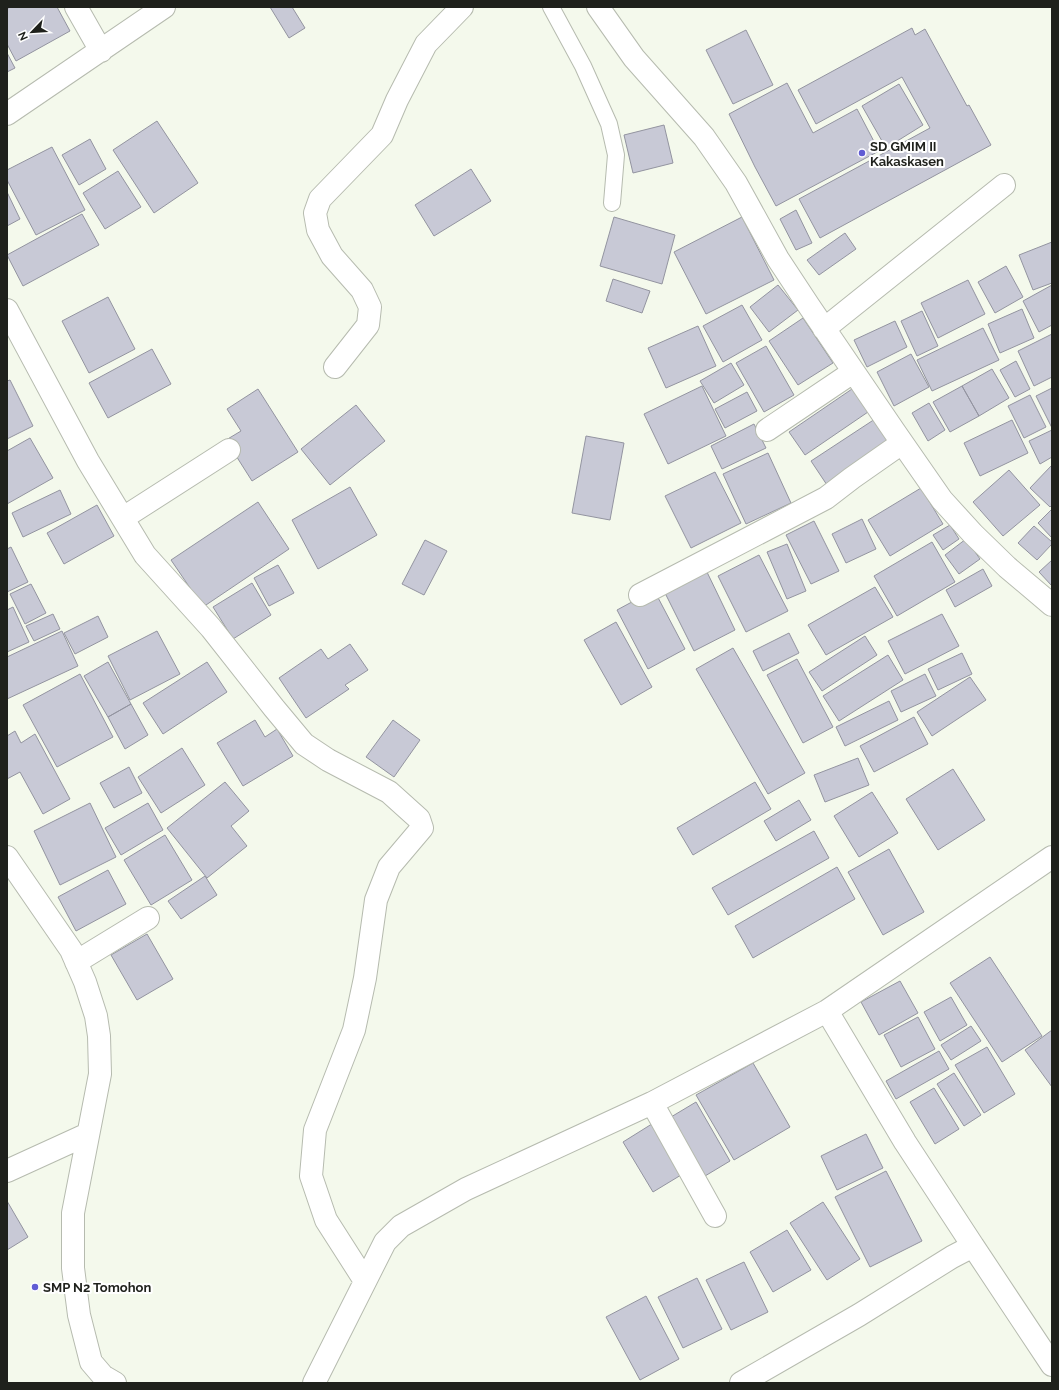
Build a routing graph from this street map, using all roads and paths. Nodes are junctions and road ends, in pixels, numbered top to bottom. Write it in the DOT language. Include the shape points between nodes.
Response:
graph roads {
  1 [pos="76,7"];
  2 [pos="164,7"];
  3 [pos="462,7"];
  4 [pos="552,7"];
  5 [pos="598,7"];
  6 [pos="101,51"];
  7 [pos="7,114"];
  8 [pos="1004,185"];
  9 [pos="612,203"];
  10 [pos="7,310"];
  11 [pos="824,329"];
  12 [pos="335,366"];
  13 [pos="853,372"];
  14 [pos="767,430"];
  15 [pos="902,443"];
  16 [pos="229,450"];
  17 [pos="122,518"];
  18 [pos="640,595"];
  19 [pos="1052,605"];
  20 [pos="7,857"];
  21 [pos="1052,857"];
  22 [pos="148,918"];
  23 [pos="76,962"];
  24 [pos="827,1011"];
  25 [pos="652,1102"];
  26 [pos="88,1134"];
  27 [pos="7,1171"];
  28 [pos="715,1216"];
  29 [pos="973,1246"];
  30 [pos="365,1281"];
  31 [pos="1052,1365"];
  32 [pos="114,1383"];
  33 [pos="314,1383"];
  34 [pos="741,1383"];
  1 -- 6 [label="street"];
  2 -- 6 [label="street"];
  3 -- 12 [label="street" via="426,44 382,135 320,199 316,213 318,230 332,256 362,290 370,307 368,325"];
  4 -- 9 [label="lane" via="583,66 609,124 616,155"];
  5 -- 11 [label="street" via="634,58 708,143 736,183 778,259"];
  6 -- 7 [label="street"];
  8 -- 11 [label="street"];
  10 -- 17 [label="street" via="88,461"];
  11 -- 13 [label="street"];
  13 -- 14 [label="street"];
  13 -- 15 [label="street"];
  15 -- 18 [label="street" via="826,498"];
  15 -- 19 [label="street" via="942,500 973,534"];
  16 -- 17 [label="street"];
  17 -- 30 [label="street" via="144,555 211,628 304,744 328,760 389,792 419,819 422,828 390,867 376,900 365,978 354,1030 315,1130 311,1176 326,1220"];
  20 -- 23 [label="street" via="71,950"];
  21 -- 24 [label="street"];
  22 -- 23 [label="street"];
  23 -- 26 [label="street" via="96,1016 99,1036 100,1074"];
  24 -- 25 [label="street"];
  24 -- 29 [label="street" via="905,1142"];
  25 -- 28 [label="street"];
  25 -- 30 [label="street" via="466,1189 400,1226 385,1242"];
  26 -- 27 [label="street"];
  26 -- 32 [label="street" via="73,1213 73,1268 79,1315 91,1362 103,1376"];
  29 -- 31 [label="street"];
  29 -- 34 [label="street"];
  30 -- 33 [label="street"];
}
